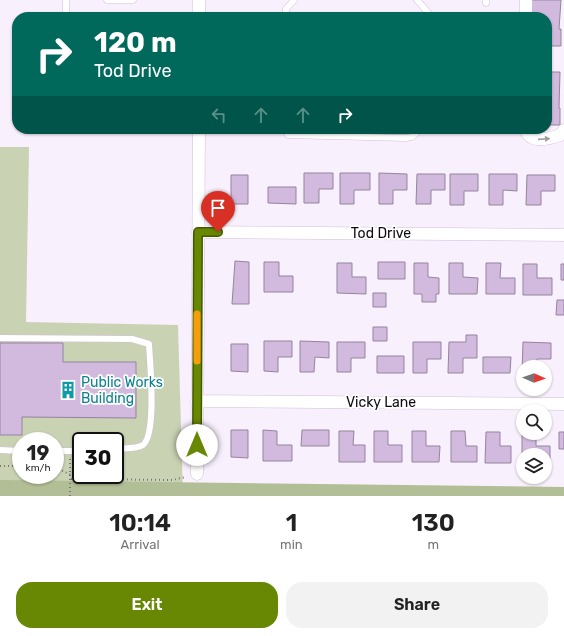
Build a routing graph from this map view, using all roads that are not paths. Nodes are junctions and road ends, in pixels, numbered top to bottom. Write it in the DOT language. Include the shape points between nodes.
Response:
graph roads {
  1 [pos="66,0"];
  2 [pos="107,0"];
  3 [pos="133,0"];
  4 [pos="199,0"];
  5 [pos="294,0"];
  6 [pos="417,0"];
  7 [pos="526,0"];
  8 [pos="66,12"];
  9 [pos="199,12"];
  10 [pos="286,12"];
  11 [pos="428,12"];
  12 [pos="526,12"];
  13 [pos="564,130"];
  14 [pos="198,134"];
  15 [pos="287,134"];
  16 [pos="415,134"];
  17 [pos="528,134"];
  18 [pos="198,232"];
  19 [pos="564,235"];
  20 [pos="0,338"];
  21 [pos="197,401"];
  22 [pos="564,404"];
  23 [pos="124,448"];
  24 [pos="0,450"];
  25 [pos="12,451"];
  26 [pos="197,474"];
  1 -- 8 [label="lane"];
  2 -- 3 [label="lane"];
  4 -- 9 [label="street"];
  5 -- 10 [label="lane"];
  6 -- 11 [label="lane"];
  7 -- 12 [label="street"];
  17 -- 13 [label="street, one-way" via="538,140 560,135"];
  14 -- 18 [label="street"];
  15 -- 16 [label="lane" via="406,138"];
  18 -- 19 [label="street, Tod Drive"];
  18 -- 21 [label="street"];
  20 -- 23 [label="lane" via="132,339 149,344 152,409 150,430 146,442 141,446"];
  21 -- 22 [label="street, Vicky Lane"];
  21 -- 26 [label="street"];
  24 -- 25 [label="lane"];
}
